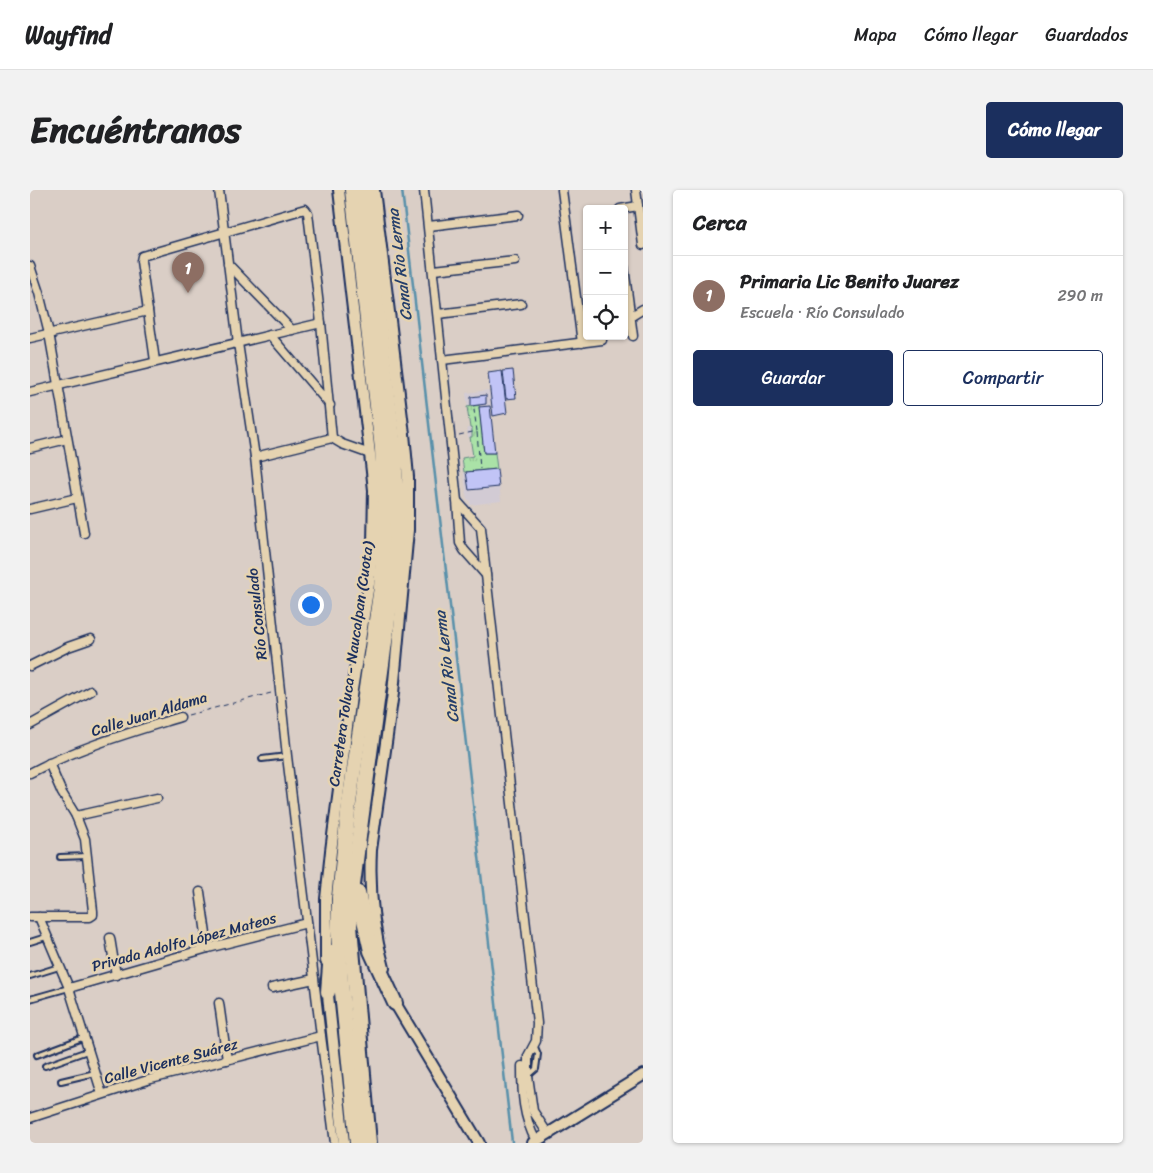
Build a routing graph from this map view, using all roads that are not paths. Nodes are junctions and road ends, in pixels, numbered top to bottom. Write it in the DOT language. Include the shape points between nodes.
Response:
graph roads {
  1 [pos="219,190"];
  2 [pos="339,190"];
  3 [pos="352,190"];
  4 [pos="363,190"];
  5 [pos="374,190"];
  6 [pos="424,190"];
  7 [pos="562,190"];
  8 [pos="636,190"];
  9 [pos="638,206"];
  10 [pos="628,208"];
  11 [pos="518,215"];
  12 [pos="429,226"];
  13 [pos="224,233"];
  14 [pos="643,245"];
  15 [pos="515,261"];
  16 [pos="228,264"];
  17 [pos="434,270"];
  18 [pos="31,272"];
  19 [pos="627,295"];
  20 [pos="521,304"];
  21 [pos="643,309"];
  22 [pos="148,311"];
  23 [pos="438,314"];
  24 [pos="630,317"];
  25 [pos="321,323"];
  26 [pos="292,330"];
  27 [pos="49,333"];
  28 [pos="270,335"];
  29 [pos="633,336"];
  30 [pos="30,338"];
  31 [pos="602,340"];
  32 [pos="238,343"];
  33 [pos="582,343"];
  34 [pos="442,360"];
  35 [pos="155,361"];
  36 [pos="57,385"];
  37 [pos="30,392"];
  38 [pos="330,404"];
  39 [pos="332,438"];
  40 [pos="67,439"];
  41 [pos="30,448"];
  42 [pos="370,454"];
  43 [pos="255,457"];
  44 [pos="78,498"];
  45 [pos="457,501"];
  46 [pos="30,509"];
  47 [pos="84,534"];
  48 [pos="486,575"];
  49 [pos="90,639"];
  50 [pos="30,666"];
  51 [pos="91,691"];
  52 [pos="180,717"];
  53 [pos="30,725"];
  54 [pos="287,756"];
  55 [pos="262,759"];
  56 [pos="49,763"];
  57 [pos="30,772"];
  58 [pos="157,798"];
  59 [pos="76,816"];
  60 [pos="343,855"];
  61 [pos="88,856"];
  62 [pos="60,857"];
  63 [pos="355,873"];
  64 [pos="200,892"];
  65 [pos="30,917"];
  66 [pos="39,917"];
  67 [pos="306,923"];
  68 [pos="46,937"];
  69 [pos="110,938"];
  70 [pos="30,942"];
  71 [pos="208,948"];
  72 [pos="59,967"];
  73 [pos="116,975"];
  74 [pos="30,976"];
  75 [pos="314,979"];
  76 [pos="69,988"];
  77 [pos="272,988"];
  78 [pos="328,992"];
  79 [pos="30,999"];
  80 [pos="219,1003"];
  81 [pos="395,1003"];
  82 [pos="536,1033"];
  83 [pos="321,1036"];
  84 [pos="85,1037"];
  85 [pos="90,1050"];
  86 [pos="37,1055"];
  87 [pos="227,1060"];
  88 [pos="44,1066"];
  89 [pos="96,1073"];
  90 [pos="643,1075"];
  91 [pos="61,1081"];
  92 [pos="643,1081"];
  93 [pos="102,1094"];
  94 [pos="528,1108"];
  95 [pos="30,1118"];
  96 [pos="541,1140"];
  97 [pos="336,1143"];
  98 [pos="344,1143"];
  99 [pos="357,1143"];
  100 [pos="369,1143"];
  101 [pos="479,1143"];
  1 -- 13 [label="street, Río Consulado"];
  2 -- 42 [label="street"];
  3 -- 60 [label="highway, Carretera Toluca - Naucalpan (Cuota)" via="382,449 385,518 382,579"];
  4 -- 63 [label="highway, Carretera Toluca - Naucalpan (Cuota)" via="395,455 397,513 393,583"];
  5 -- 81 [label="street" via="408,477 408,530 399,637 370,871 376,934"];
  6 -- 12 [label="street"];
  7 -- 33 [label="street"];
  8 -- 9 [label="street"];
  9 -- 10 [label="street"];
  9 -- 14 [label="street"];
  11 -- 12 [label="street"];
  12 -- 17 [label="street"];
  13 -- 16 [label="street, Río Consulado"];
  13 -- 22 [label="street" via="142,256"];
  13 -- 25 [label="street" via="301,208 307,210"];
  15 -- 17 [label="street"];
  16 -- 26 [label="street"];
  16 -- 32 [label="street, Río Consulado"];
  17 -- 23 [label="street"];
  18 -- 27 [label="street"];
  19 -- 24 [label="street"];
  20 -- 23 [label="street"];
  21 -- 24 [label="street"];
  22 -- 27 [label="street"];
  22 -- 35 [label="street"];
  23 -- 34 [label="street"];
  24 -- 29 [label="street"];
  25 -- 26 [label="street"];
  25 -- 38 [label="street"];
  26 -- 28 [label="street"];
  27 -- 30 [label="street"];
  27 -- 36 [label="street"];
  28 -- 32 [label="street"];
  28 -- 38 [label="street"];
  31 -- 33 [label="street"];
  32 -- 35 [label="street"];
  32 -- 43 [label="street, Río Consulado"];
  33 -- 34 [label="street"];
  34 -- 45 [label="street"];
  35 -- 36 [label="street"];
  36 -- 37 [label="street"];
  36 -- 40 [label="street"];
  38 -- 39 [label="street"];
  39 -- 42 [label="street"];
  39 -- 43 [label="street"];
  40 -- 41 [label="street"];
  40 -- 44 [label="street"];
  42 -- 78 [label="street" via="374,490 370,584 351,696 331,851 325,930"];
  43 -- 54 [label="street, Río Consulado"];
  44 -- 46 [label="street"];
  44 -- 47 [label="street"];
  45 -- 48 [label="street" via="481,528"];
  45 -- 48 [label="street" via="460,543"];
  48 -- 82 [label="street"];
  49 -- 50 [label="street"];
  51 -- 53 [label="street"];
  52 -- 56 [label="street, Calle Juan Aldama" via="100,742"];
  54 -- 55 [label="lane"];
  54 -- 67 [label="street, Río Consulado"];
  56 -- 57 [label="street, Calle Juan Aldama"];
  56 -- 59 [label="street"];
  58 -- 59 [label="street"];
  59 -- 61 [label="street" via="86,839"];
  60 -- 78 [label="highway" via="334,881"];
  60 -- 99 [label="highway, Carretera Toluca - Naucalpan (Cuota)" via="339,954"];
  61 -- 62 [label="lane"];
  61 -- 66 [label="street" via="93,915"];
  63 -- 81 [label="highway" via="371,951"];
  63 -- 100 [label="highway, Carretera Toluca - Naucalpan (Cuota)" via="350,926"];
  64 -- 71 [label="street"];
  65 -- 66 [label="street"];
  66 -- 68 [label="street"];
  67 -- 71 [label="street, Privada Adolfo López Mateos"];
  67 -- 75 [label="street, Río Consulado"];
  68 -- 70 [label="lane"];
  68 -- 72 [label="street"];
  69 -- 73 [label="street"];
  71 -- 73 [label="street, Privada Adolfo López Mateos"];
  72 -- 74 [label="lane"];
  72 -- 76 [label="street"];
  73 -- 76 [label="street, Privada Adolfo López Mateos"];
  75 -- 77 [label="street"];
  75 -- 83 [label="street, Río Consulado"];
  76 -- 79 [label="lane"];
  76 -- 84 [label="street"];
  78 -- 98 [label="street"];
  80 -- 87 [label="street"];
  81 -- 101 [label="street"];
  82 -- 94 [label="street" via="528,1056"];
  82 -- 94 [label="street" via="522,1063"];
  83 -- 87 [label="street, Calle Vicente Suárez"];
  83 -- 97 [label="street, Río Consulado"];
  84 -- 85 [label="street"];
  84 -- 86 [label="lane"];
  85 -- 88 [label="lane"];
  85 -- 89 [label="street"];
  87 -- 93 [label="street, Calle Vicente Suárez"];
  89 -- 91 [label="lane"];
  89 -- 93 [label="street"];
  90 -- 96 [label="street"];
  92 -- 96 [label="street"];
  93 -- 95 [label="street, Calle Vicente Suárez"];
  94 -- 96 [label="street" via="539,1122"];
  94 -- 96 [label="street" via="528,1127"];
}
